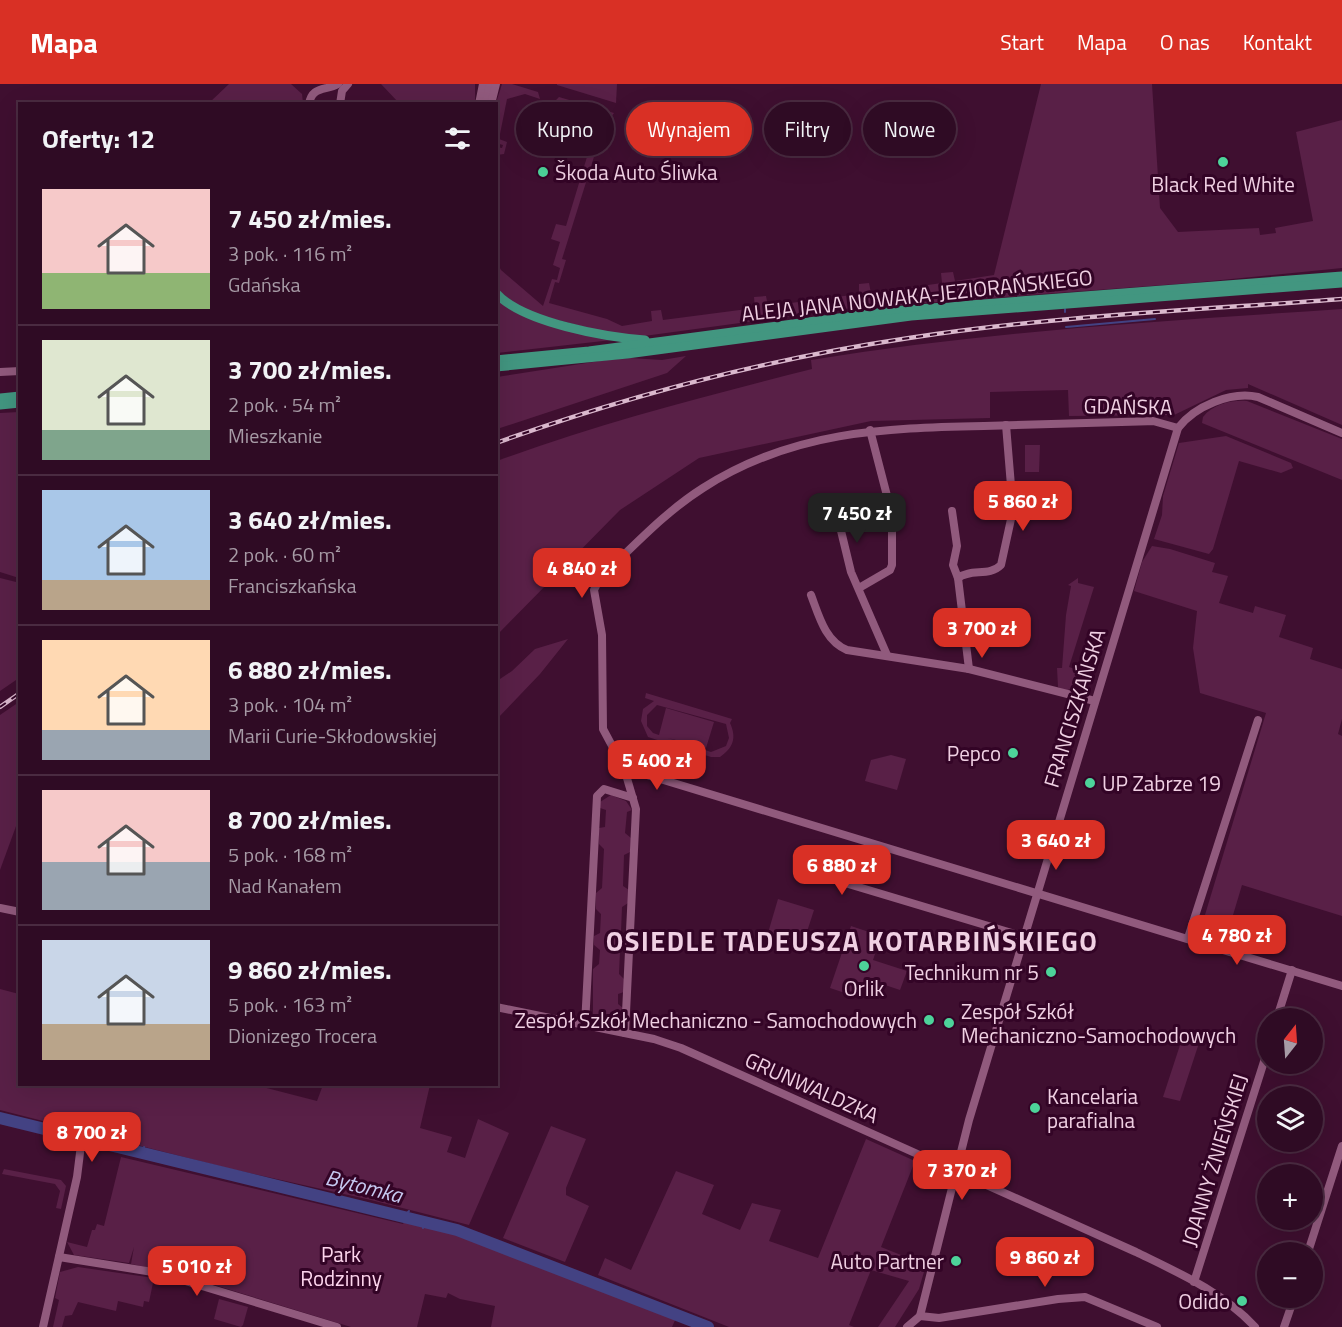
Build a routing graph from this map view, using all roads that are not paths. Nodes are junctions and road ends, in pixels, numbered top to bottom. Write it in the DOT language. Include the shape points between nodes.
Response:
graph roads {
  1 [pos="338,84"];
  2 [pos="348,84"];
  3 [pos="478,84"];
  4 [pos="483,84"];
  5 [pos="490,84"];
  6 [pos="496,84"];
  7 [pos="329,88"];
  8 [pos="482,101"];
  9 [pos="309,102"];
  10 [pos="340,102"];
  11 [pos="492,102"];
  12 [pos="1342,276"];
  13 [pos="1342,283"];
  14 [pos="498,295"];
  15 [pos="677,340"];
  16 [pos="498,360"];
  17 [pos="498,367"];
  18 [pos="18,370"];
  19 [pos="0,372"];
  20 [pos="18,396"];
  21 [pos="0,398"];
  22 [pos="18,403"];
  23 [pos="0,405"];
  24 [pos="1006,425"];
  25 [pos="1178,428"];
  26 [pos="870,430"];
  27 [pos="1342,433"];
  28 [pos="835,506"];
  29 [pos="952,512"];
  30 [pos="958,578"];
  31 [pos="859,588"];
  32 [pos="811,595"];
  33 [pos="887,655"];
  34 [pos="969,669"];
  35 [pos="1095,701"];
  36 [pos="1258,720"];
  37 [pos="624,768"];
  38 [pos="633,798"];
  39 [pos="805,871"];
  40 [pos="1036,891"];
  41 [pos="0,908"];
  42 [pos="18,912"];
  43 [pos="1022,936"];
  44 [pos="1188,938"];
  45 [pos="1292,970"];
  46 [pos="1342,986"];
  47 [pos="498,1007"];
  48 [pos="1280,1008"];
  49 [pos="585,1025"];
  50 [pos="626,1033"];
  51 [pos="1260,1074"];
  52 [pos="81,1145"];
  53 [pos="1342,1146"];
  54 [pos="955,1170"];
  55 [pos="1311,1242"];
  56 [pos="59,1257"];
  57 [pos="1194,1282"];
  58 [pos="1291,1308"];
  59 [pos="920,1316"];
  60 [pos="309,1323"];
  61 [pos="43,1327"];
  62 [pos="337,1327"];
  63 [pos="907,1327"];
  64 [pos="1157,1327"];
  65 [pos="1255,1327"];
  66 [pos="1284,1327"];
  1 -- 7 [label="street"];
  2 -- 10 [label="street"];
  3 -- 8 [label="street"];
  4 -- 8 [label="street"];
  5 -- 8 [label="street"];
  6 -- 11 [label="street"];
  7 -- 9 [label="street" via="317,90"];
  7 -- 10 [label="street"];
  12 -- 15 [label="main road, ALEJA JANA NOWAKA-JEZIORAŃSKIEGO" via="886,312"];
  13 -- 17 [label="main road, ALEJA JANA NOWAKA-JEZIORAŃSKIEGO" via="921,315"];
  14 -- 15 [label="main road" via="515,309 548,321 620,338"];
  15 -- 16 [label="main road, ALEJA JANA NOWAKA-JEZIORAŃSKIEGO"];
  18 -- 19 [label="street"];
  20 -- 21 [label="main road"];
  22 -- 23 [label="main road"];
  24 -- 25 [label="street, GDAŃSKA" via="1154,421"];
  24 -- 26 [label="street, GDAŃSKA"];
  24 -- 30 [label="street" via="1013,510 1001,565 996,571 963,574"];
  25 -- 27 [label="street, GDAŃSKA" via="1214,402 1244,395 1258,397"];
  25 -- 35 [label="street, FRANCISZKAŃSKA"];
  26 -- 31 [label="street" via="892,515 892,566"];
  26 -- 37 [label="street, GDAŃSKA" via="792,447 705,487 664,518 600,578 595,586 602,635 603,729"];
  28 -- 31 [label="street"];
  29 -- 30 [label="street" via="957,546 953,565"];
  30 -- 34 [label="street"];
  31 -- 33 [label="street"];
  32 -- 33 [label="street" via="837,646"];
  33 -- 34 [label="street"];
  34 -- 35 [label="street"];
  35 -- 40 [label="street, FRANCISZKAŃSKA"];
  36 -- 44 [label="street"];
  37 -- 38 [label="street"];
  37 -- 40 [label="street"];
  38 -- 49 [label="street" via="604,789 597,796"];
  38 -- 50 [label="street" via="635,849"];
  39 -- 43 [label="street"];
  40 -- 43 [label="street, FRANCISZKAŃSKA"];
  40 -- 44 [label="street"];
  41 -- 42 [label="street"];
  43 -- 54 [label="street, FRANCISZKAŃSKA"];
  44 -- 45 [label="street"];
  45 -- 46 [label="street"];
  45 -- 48 [label="street"];
  47 -- 49 [label="street, GRUNWALDZKA"];
  49 -- 50 [label="street, GRUNWALDZKA"];
  50 -- 54 [label="street, GRUNWALDZKA" via="681,1048"];
  51 -- 57 [label="street, JOANNY ŻNIEŃSKIEJ"];
  52 -- 56 [label="street"];
  53 -- 55 [label="street"];
  54 -- 57 [label="street, GRUNWALDZKA"];
  54 -- 59 [label="street, FRANCISZKAŃSKA"];
  56 -- 60 [label="street" via="159,1273"];
  56 -- 61 [label="street"];
  57 -- 65 [label="street, GRUNWALDZKA" via="1235,1308"];
  58 -- 66 [label="street"];
  59 -- 63 [label="street"];
  59 -- 64 [label="street" via="945,1317 1072,1297 1094,1300"];
  60 -- 62 [label="street"];
}
